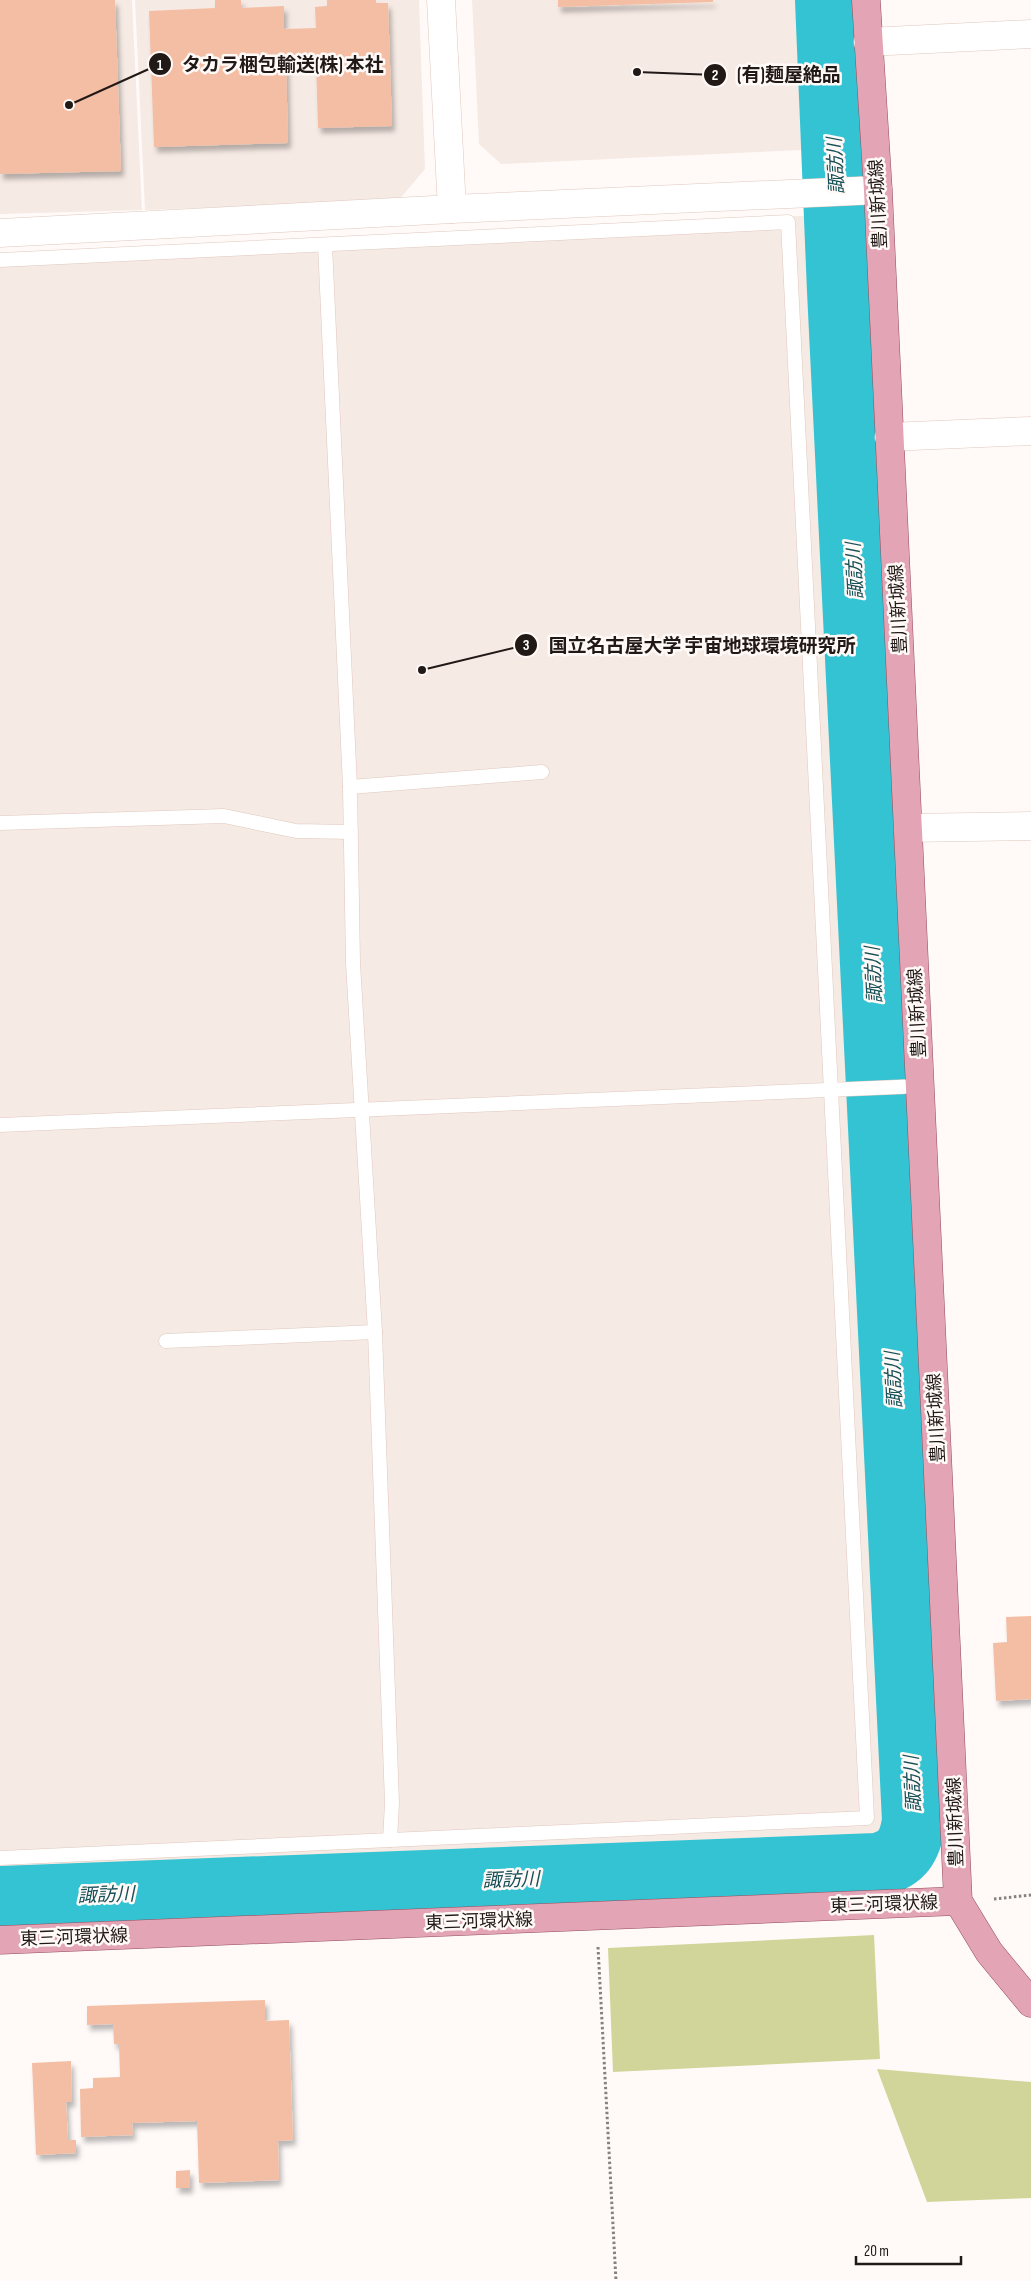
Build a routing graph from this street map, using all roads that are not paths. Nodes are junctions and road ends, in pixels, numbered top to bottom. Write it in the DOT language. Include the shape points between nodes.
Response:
graph roads {
  1 [pos="441,0"];
  2 [pos="866,0"];
  3 [pos="1031,34"];
  4 [pos="868,42"];
  5 [pos="867,191"];
  6 [pos="452,209"];
  7 [pos="0,232"];
  8 [pos="325,245"];
  9 [pos="0,260"];
  10 [pos="1031,431"];
  11 [pos="890,437"];
  12 [pos="542,772"];
  13 [pos="350,787"];
  14 [pos="0,823"];
  15 [pos="1031,826"];
  16 [pos="908,828"];
  17 [pos="351,832"];
  18 [pos="910,1086"];
  19 [pos="831,1088"];
  20 [pos="363,1109"];
  21 [pos="0,1125"];
  22 [pos="375,1332"];
  23 [pos="166,1341"];
  24 [pos="390,1840"];
  25 [pos="0,1858"];
  26 [pos="958,1901"];
  27 [pos="0,1940"];
  28 [pos="1031,2003"];
  1 -- 6 [label="street"];
  2 -- 4 [label="main road, 豊川新城線"];
  3 -- 4 [label="street"];
  4 -- 5 [label="main road, 豊川新城線"];
  5 -- 6 [label="street"];
  5 -- 11 [label="main road, 豊川新城線"];
  6 -- 7 [label="street"];
  8 -- 9 [label="lane"];
  8 -- 13 [label="lane"];
  8 -- 19 [label="lane" via="788,222"];
  10 -- 11 [label="street"];
  11 -- 16 [label="main road, 豊川新城線"];
  12 -- 13 [label="lane"];
  13 -- 17 [label="lane"];
  14 -- 17 [label="lane" via="224,816 296,831"];
  15 -- 16 [label="street"];
  16 -- 18 [label="main road, 豊川新城線"];
  17 -- 20 [label="lane" via="353,963"];
  18 -- 19 [label="lane"];
  18 -- 26 [label="main road, 豊川新城線"];
  19 -- 20 [label="lane"];
  19 -- 24 [label="lane" via="867,1818"];
  20 -- 21 [label="lane"];
  20 -- 22 [label="lane"];
  22 -- 23 [label="lane"];
  22 -- 24 [label="lane" via="392,1803"];
  24 -- 25 [label="lane"];
  26 -- 27 [label="main road, 東三河環状線"];
  26 -- 28 [label="main road, 豊川新城線" via="989,1952"];
}
